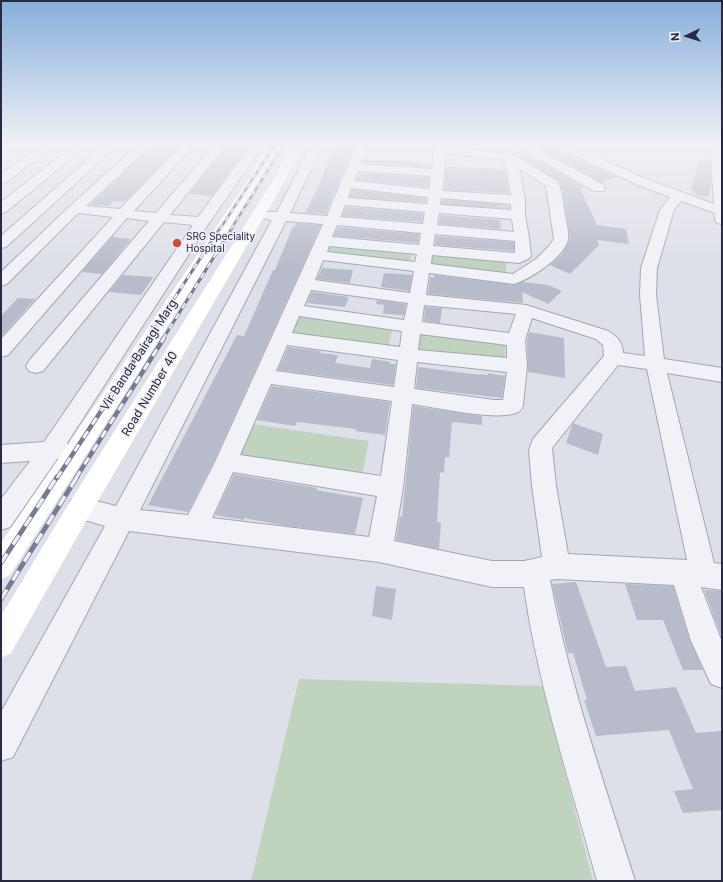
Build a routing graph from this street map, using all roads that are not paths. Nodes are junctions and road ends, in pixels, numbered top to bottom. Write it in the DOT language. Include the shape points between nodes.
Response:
graph roads {
  1 [pos="32,184"];
  2 [pos="68,184"];
  3 [pos="102,184"];
  4 [pos="151,184"];
  5 [pos="187,184"];
  6 [pos="233,184"];
  7 [pos="251,184"];
  8 [pos="277,184"];
  9 [pos="298,184"];
  10 [pos="348,184"];
  11 [pos="397,184"];
  12 [pos="437,184"];
  13 [pos="461,184"];
  14 [pos="473,184"];
  15 [pos="515,184"];
  16 [pos="552,184"];
  17 [pos="555,184"];
  18 [pos="602,184"];
  19 [pos="627,184"];
  20 [pos="648,184"];
  21 [pos="719,184"];
  22 [pos="608,187"];
  23 [pos="678,196"];
  24 [pos="518,200"];
  25 [pos="340,201"];
  26 [pos="1,209"];
  27 [pos="75,209"];
  28 [pos="123,214"];
  29 [pos="259,214"];
  30 [pos="282,216"];
  31 [pos="518,216"];
  32 [pos="722,216"];
  33 [pos="159,218"];
  34 [pos="332,220"];
  35 [pos="202,222"];
  36 [pos="429,230"];
  37 [pos="522,237"];
  38 [pos="1,244"];
  39 [pos="321,248"];
  40 [pos="424,250"];
  41 [pos="422,268"];
  42 [pos="1,281"];
  43 [pos="219,281"];
  44 [pos="246,284"];
  45 [pos="305,284"];
  46 [pos="418,299"];
  47 [pos="292,310"];
  48 [pos="526,310"];
  49 [pos="412,327"];
  50 [pos="282,338"];
  51 [pos="516,340"];
  52 [pos="1,351"];
  53 [pos="409,355"];
  54 [pos="613,358"];
  55 [pos="655,364"];
  56 [pos="36,366"];
  57 [pos="517,366"];
  58 [pos="722,375"];
  59 [pos="264,376"];
  60 [pos="402,396"];
  61 [pos="77,449"];
  62 [pos="50,451"];
  63 [pos="1,454"];
  64 [pos="226,462"];
  65 [pos="391,488"];
  66 [pos="46,499"];
  67 [pos="5,507"];
  68 [pos="80,508"];
  69 [pos="122,519"];
  70 [pos="195,527"];
  71 [pos="379,550"];
  72 [pos="1,566"];
  73 [pos="546,569"];
  74 [pos="703,575"];
  75 [pos="1,643"];
  76 [pos="722,673"];
  77 [pos="1,745"];
  78 [pos="616,881"];
  1 -- 26 [label="street"];
  2 -- 38 [label="street"];
  3 -- 27 [label="street"];
  4 -- 28 [label="street"];
  5 -- 33 [label="street"];
  6 -- 35 [label="street"];
  7 -- 61 [label="main road, Vir Banda Bairagi Marg"];
  8 -- 29 [label="main road, Road Number 40"];
  9 -- 30 [label="street"];
  10 -- 25 [label="street"];
  11 -- 25 [label="street"];
  12 -- 36 [label="street"];
  13 -- 31 [label="street"];
  14 -- 24 [label="street"];
  15 -- 24 [label="street"];
  16 -- 41 [label="street" via="561,242 540,263 521,276 514,279"];
  17 -- 22 [label="street"];
  18 -- 22 [label="street"];
  19 -- 22 [label="street"];
  20 -- 23 [label="street"];
  21 -- 32 [label="street"];
  23 -- 32 [label="street"];
  23 -- 55 [label="street" via="667,210 649,268 648,295"];
  24 -- 31 [label="street"];
  25 -- 34 [label="street"];
  27 -- 28 [label="street"];
  27 -- 42 [label="street"];
  28 -- 33 [label="street"];
  28 -- 52 [label="street"];
  29 -- 30 [label="street"];
  29 -- 43 [label="main road, Road Number 40"];
  30 -- 34 [label="street"];
  30 -- 44 [label="street"];
  31 -- 37 [label="street"];
  33 -- 35 [label="street"];
  33 -- 56 [label="street"];
  34 -- 36 [label="street"];
  34 -- 39 [label="street"];
  35 -- 62 [label="street"];
  36 -- 37 [label="street"];
  36 -- 40 [label="street"];
  37 -- 40 [label="street" via="523,256 519,258"];
  39 -- 40 [label="street"];
  39 -- 41 [label="street"];
  39 -- 45 [label="street"];
  40 -- 41 [label="street"];
  41 -- 46 [label="street"];
  43 -- 44 [label="street"];
  43 -- 68 [label="main road, Road Number 40"];
  44 -- 69 [label="street"];
  45 -- 46 [label="street"];
  45 -- 47 [label="street"];
  46 -- 48 [label="street"];
  46 -- 49 [label="street"];
  47 -- 49 [label="street"];
  47 -- 50 [label="street"];
  48 -- 51 [label="street"];
  48 -- 54 [label="street" via="602,335 613,343"];
  49 -- 51 [label="street"];
  49 -- 53 [label="street"];
  50 -- 53 [label="street"];
  50 -- 59 [label="street"];
  51 -- 57 [label="street"];
  53 -- 57 [label="street"];
  53 -- 60 [label="street"];
  54 -- 55 [label="street"];
  54 -- 73 [label="street" via="541,445"];
  55 -- 58 [label="street"];
  55 -- 74 [label="street"];
  57 -- 60 [label="street" via="513,405 510,407 494,408"];
  59 -- 60 [label="street"];
  59 -- 64 [label="street"];
  60 -- 65 [label="street"];
  61 -- 62 [label="street"];
  61 -- 66 [label="main road, Vir Banda Bairagi Marg"];
  62 -- 63 [label="street"];
  62 -- 67 [label="street"];
  64 -- 65 [label="street"];
  64 -- 70 [label="street"];
  65 -- 71 [label="street"];
  66 -- 67 [label="street"];
  66 -- 72 [label="main road, Vir Banda Bairagi Marg"];
  68 -- 69 [label="street"];
  68 -- 75 [label="main road, Road Number 40"];
  69 -- 70 [label="street"];
  69 -- 77 [label="street"];
  70 -- 71 [label="street"];
  71 -- 73 [label="street" via="492,574 524,574"];
  73 -- 74 [label="street"];
  73 -- 78 [label="street" via="543,620 554,668"];
  74 -- 76 [label="street" via="706,641"];
}
